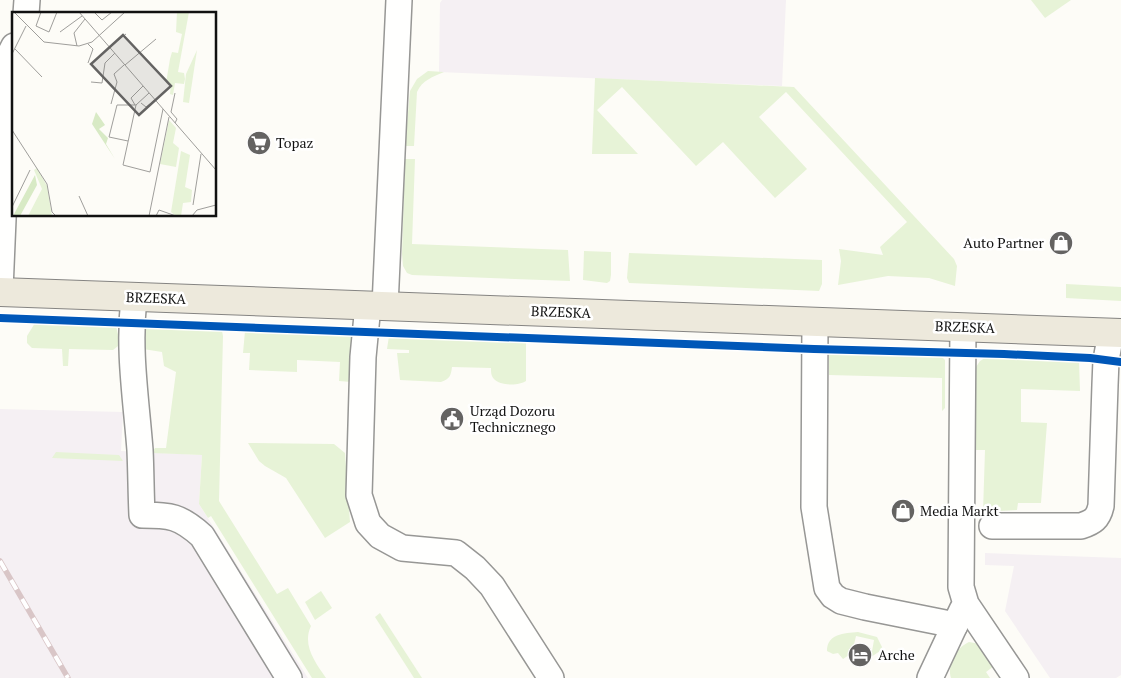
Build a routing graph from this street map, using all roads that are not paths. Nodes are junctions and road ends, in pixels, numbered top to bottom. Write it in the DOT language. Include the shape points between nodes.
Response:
graph roads {
  1 [pos="399,0"];
  2 [pos="12,50"];
  3 [pos="0,291"];
  4 [pos="134,298"];
  5 [pos="376,305"];
  6 [pos="816,322"];
  7 [pos="963,327"];
  8 [pos="1116,333"];
  9 [pos="992,526"];
  10 [pos="960,614"];
  11 [pos="289,678"];
  12 [pos="551,678"];
  13 [pos="930,678"];
  14 [pos="1016,678"];
  1 -- 5 [label="lane"];
  2 -- 3 [label="lane"];
  3 -- 4 [label="main road, BRZESKA"];
  4 -- 5 [label="main road, BRZESKA"];
  4 -- 11 [label="lane" via="132,365 142,515 168,515 188,524 202,536"];
  5 -- 6 [label="main road, BRZESKA"];
  5 -- 12 [label="lane" via="363,357 359,495 368,522 380,536 402,548 456,553 475,568 492,586"];
  6 -- 7 [label="main road, BRZESKA"];
  6 -- 10 [label="lane" via="814,507 827,588 841,601 865,608"];
  7 -- 8 [label="main road, BRZESKA"];
  7 -- 10 [label="lane"];
  8 -- 9 [label="lane" via="1106,360 1099,516 1081,526"];
  10 -- 13 [label="lane"];
  10 -- 14 [label="lane"];
}
